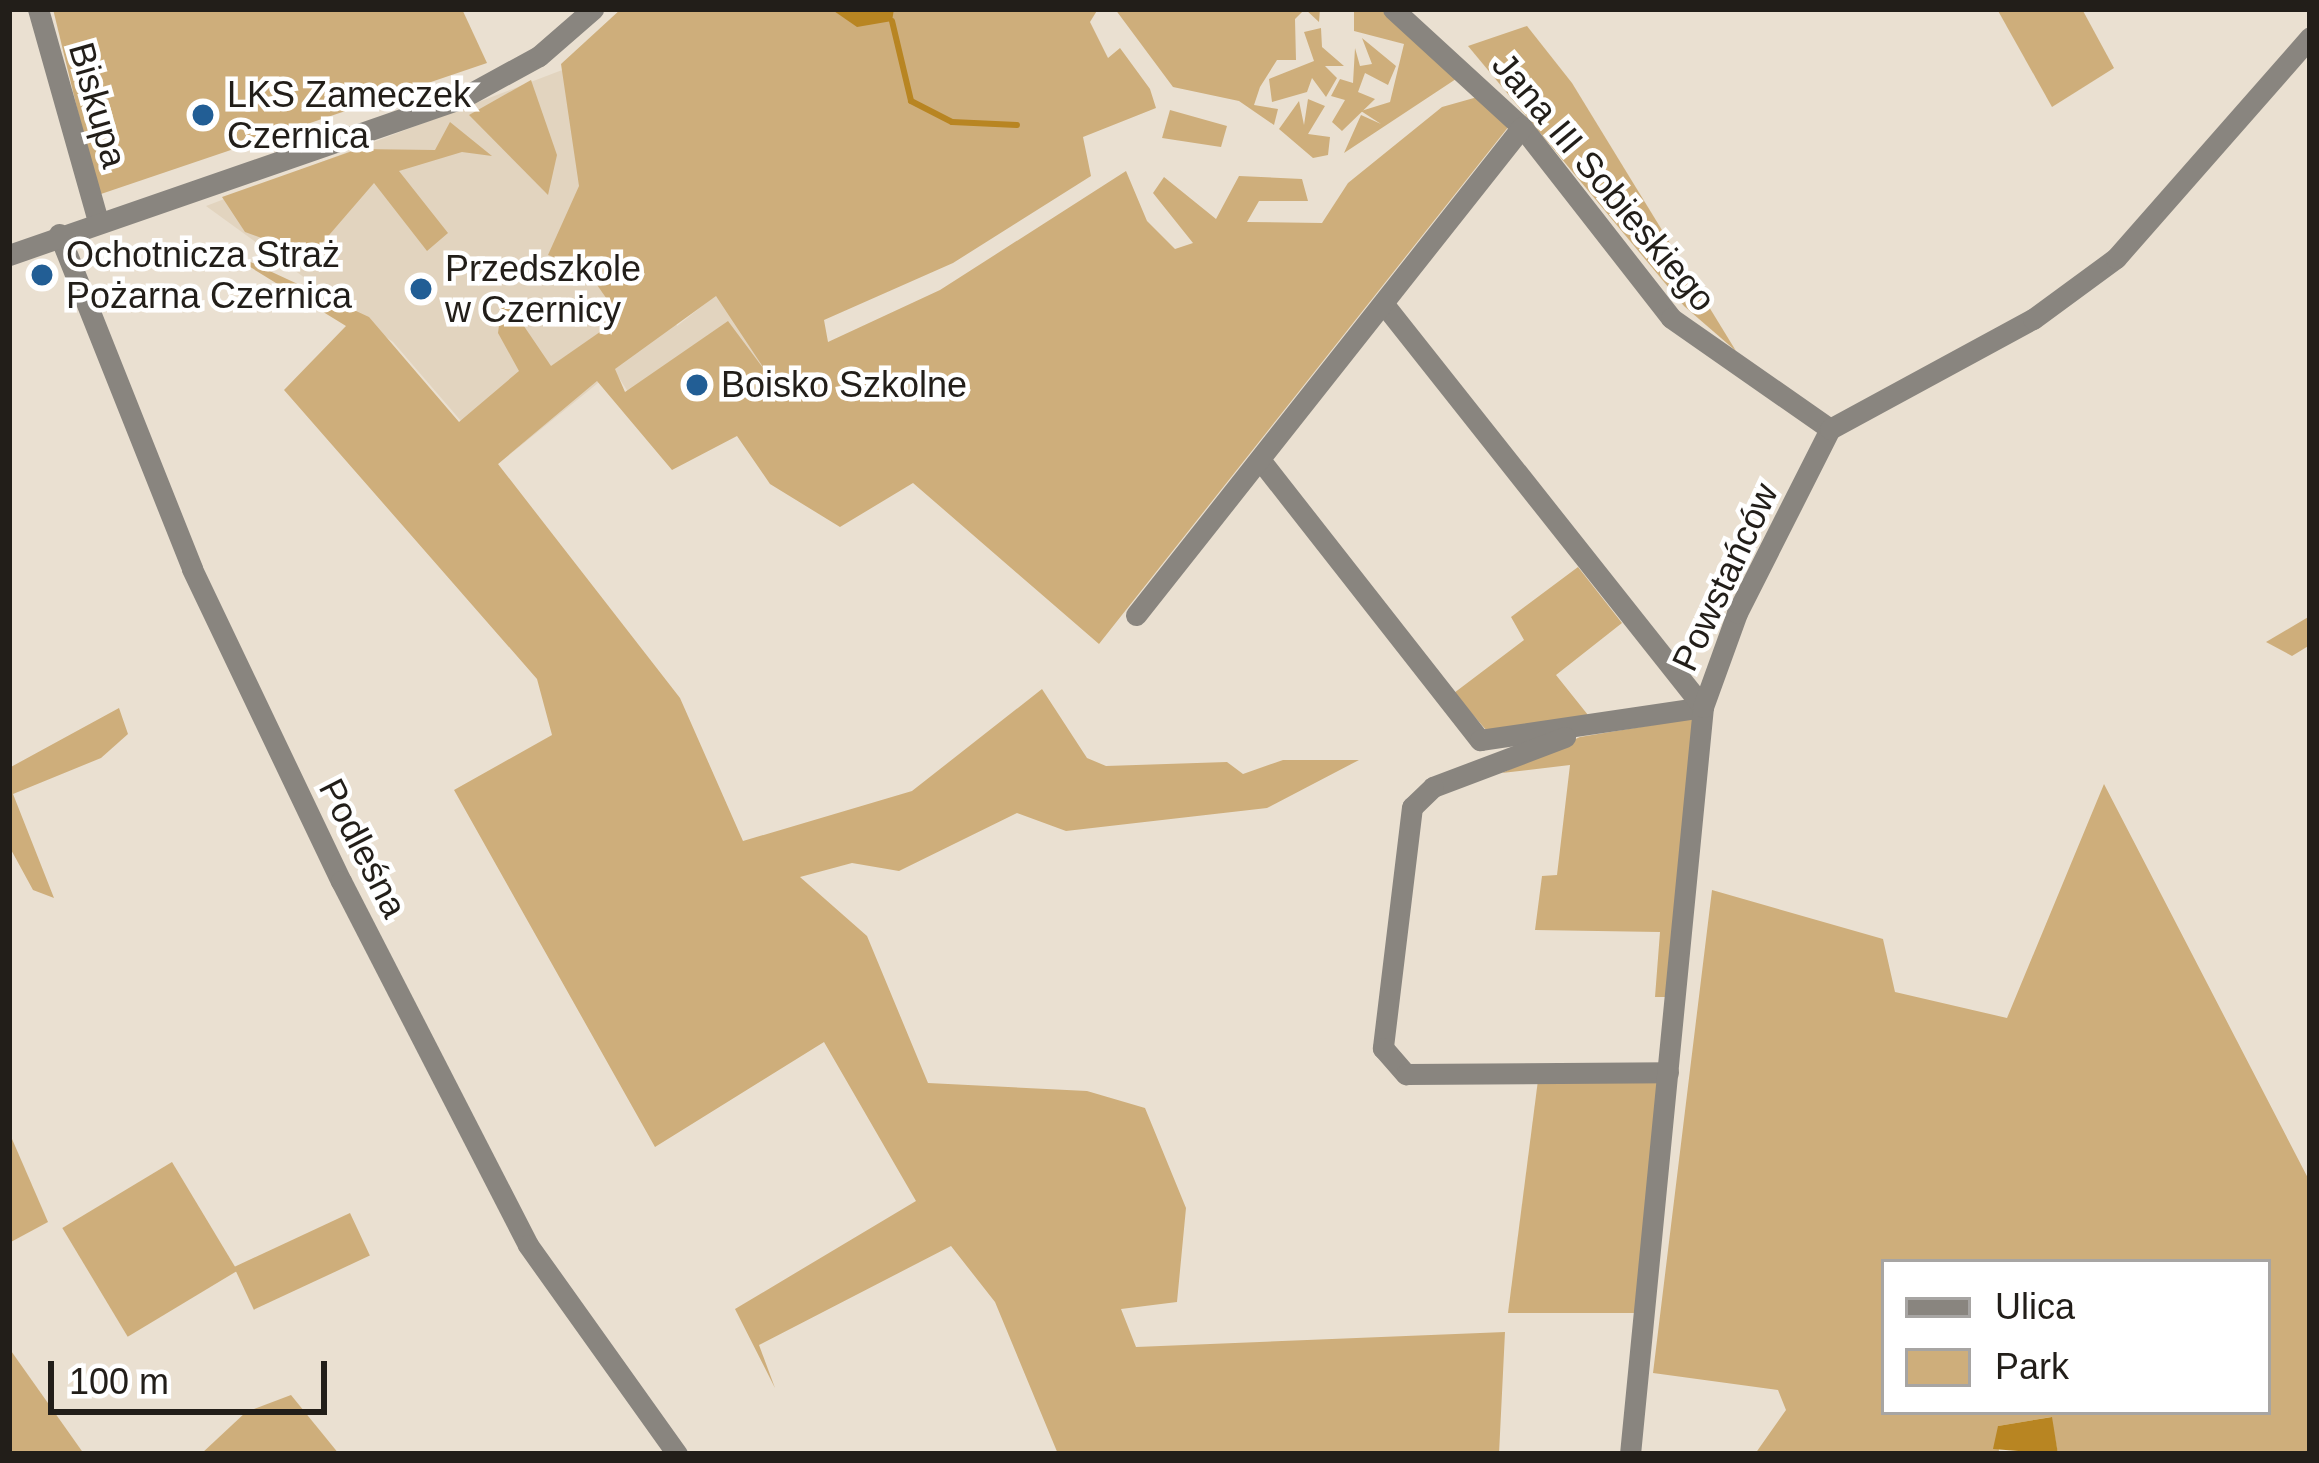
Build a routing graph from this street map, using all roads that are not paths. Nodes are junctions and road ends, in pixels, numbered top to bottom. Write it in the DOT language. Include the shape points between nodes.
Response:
graph roads {
  1 [pos="38,9"];
  2 [pos="593,9"];
  3 [pos="1393,9"];
  4 [pos="2310,37"];
  5 [pos="1522,127"];
  6 [pos="98,218"];
  7 [pos="58,234"];
  8 [pos="9,255"];
  9 [pos="1386,307"];
  10 [pos="1830,429"];
  11 [pos="1261,461"];
  12 [pos="1136,615"];
  13 [pos="1703,707"];
  14 [pos="1580,730"];
  15 [pos="1480,740"];
  16 [pos="1480,776"];
  17 [pos="1669,1072"];
  18 [pos="677,1454"];
  19 [pos="1630,1454"];
  1 -- 6 [label="street, Biskupa"];
  2 -- 6 [label="street" via="464,97"];
  3 -- 5 [label="street, Jana III Sobieskiego"];
  4 -- 10 [label="street" via="2116,258 2033,319"];
  5 -- 9 [label="street"];
  5 -- 10 [label="street, Jana III Sobieskiego" via="1671,318"];
  6 -- 7 [label="street"];
  7 -- 8 [label="street"];
  7 -- 18 [label="street, Podleśna" via="192,568 341,881 528,1245"];
  9 -- 11 [label="street"];
  9 -- 13 [label="street"];
  10 -- 13 [label="street, Powstańców"];
  11 -- 12 [label="street"];
  11 -- 15 [label="street"];
  13 -- 14 [label="street"];
  13 -- 17 [label="street, Powstańców"];
  14 -- 15 [label="street"];
  14 -- 16 [label="street"];
  15 -- 16 [label="street"];
  16 -- 17 [label="street" via="1433,787 1412,807 1382,1048 1390,1066"];
  17 -- 19 [label="street, Powstańców"];
}
